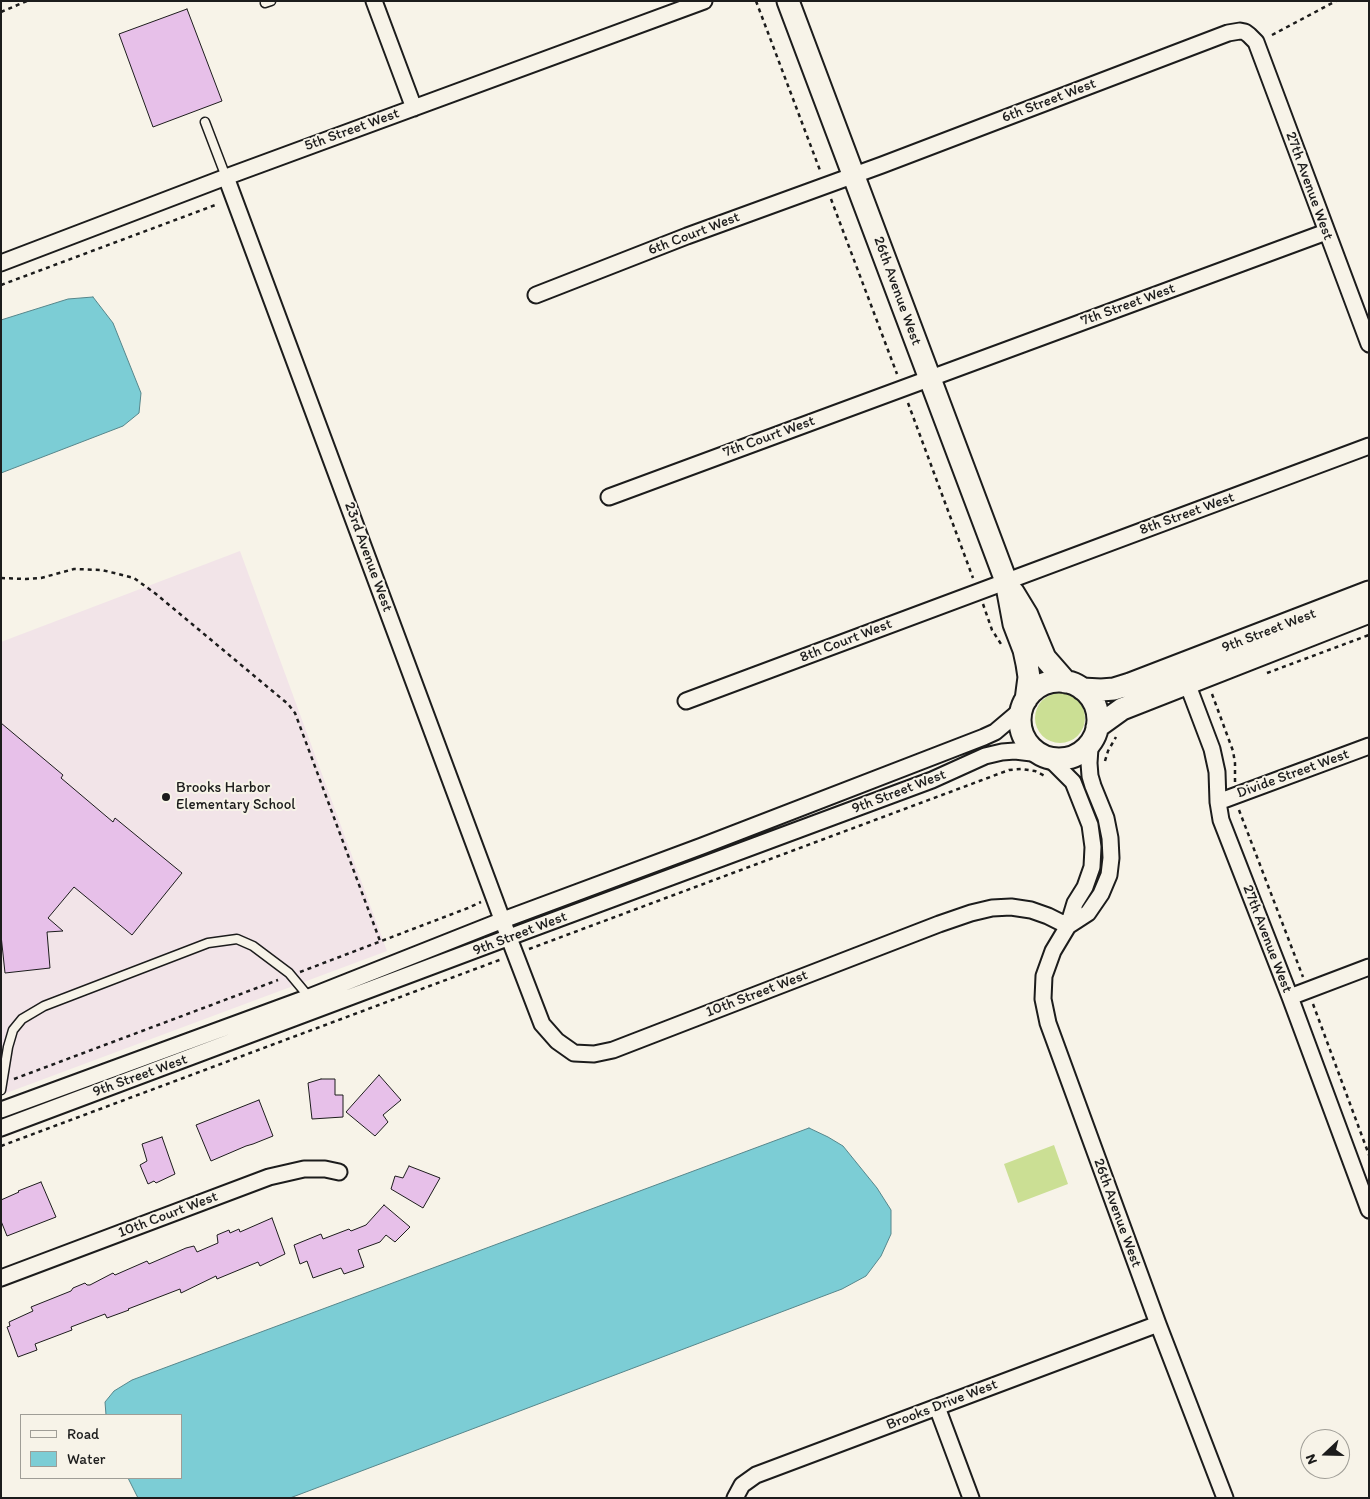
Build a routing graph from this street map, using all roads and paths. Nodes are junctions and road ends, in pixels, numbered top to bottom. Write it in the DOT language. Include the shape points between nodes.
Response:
graph roads {
  1 [pos="27,1"];
  2 [pos="374,1"];
  3 [pos="704,1"];
  4 [pos="756,1"];
  5 [pos="788,1"];
  6 [pos="1336,1"];
  7 [pos="1,12"];
  8 [pos="1245,32"];
  9 [pos="1272,35"];
  10 [pos="414,108"];
  11 [pos="205,122"];
  12 [pos="854,175"];
  13 [pos="226,177"];
  14 [pos="826,186"];
  15 [pos="218,204"];
  16 [pos="1326,232"];
  17 [pos="1,263"];
  18 [pos="1,285"];
  19 [pos="536,295"];
  20 [pos="1369,344"];
  21 [pos="930,378"];
  22 [pos="903,388"];
  23 [pos="1369,446"];
  24 [pos="609,497"];
  25 [pos="1,578"];
  26 [pos="975,581"];
  27 [pos="1006,581"];
  28 [pos="1369,592"];
  29 [pos="982,602"];
  30 [pos="1369,612"];
  31 [pos="1369,635"];
  32 [pos="1003,647"];
  33 [pos="1184,674"];
  34 [pos="1258,676"];
  35 [pos="1074,685"];
  36 [pos="1204,697"];
  37 [pos="686,701"];
  38 [pos="1023,705"];
  39 [pos="1118,733"];
  40 [pos="1094,734"];
  41 [pos="1369,746"];
  42 [pos="1105,761"];
  43 [pos="1045,763"];
  44 [pos="1234,783"];
  45 [pos="1218,802"];
  46 [pos="481,902"];
  47 [pos="503,920"];
  48 [pos="1068,926"];
  49 [pos="509,938"];
  50 [pos="380,941"];
  51 [pos="516,954"];
  52 [pos="1369,967"];
  53 [pos="290,975"];
  54 [pos="1290,996"];
  55 [pos="309,997"];
  56 [pos="2,1086"];
  57 [pos="1,1110"];
  58 [pos="1,1128"];
  59 [pos="1,1146"];
  60 [pos="339,1172"];
  61 [pos="1365,1188"];
  62 [pos="1369,1210"];
  63 [pos="1,1278"];
  64 [pos="1158,1324"];
  65 [pos="937,1407"];
  66 [pos="735,1498"];
  67 [pos="971,1498"];
  68 [pos="1225,1498"];
  1 -- 7 [label="path"];
  2 -- 10 [label="street"];
  3 -- 10 [label="street, 5th Street West"];
  4 -- 14 [label="path"];
  5 -- 12 [label="street, 26th Avenue West"];
  6 -- 9 [label="path"];
  8 -- 12 [label="street, 6th Street West" via="1228,33"];
  8 -- 16 [label="street, 27th Avenue West" via="1256,42"];
  10 -- 13 [label="street, 5th Street West"];
  11 -- 13 [label="lane"];
  12 -- 14 [label="street, 6th Court West"];
  12 -- 21 [label="street, 26th Avenue West"];
  13 -- 17 [label="street, 5th Street West"];
  13 -- 47 [label="street, 23rd Avenue West"];
  14 -- 19 [label="street, 6th Court West"];
  14 -- 22 [label="path"];
  15 -- 18 [label="path"];
  16 -- 20 [label="street, 27th Avenue West"];
  16 -- 21 [label="street, 7th Street West"];
  21 -- 22 [label="street, 7th Court West"];
  21 -- 27 [label="street, 26th Avenue West"];
  22 -- 24 [label="street, 7th Court West"];
  22 -- 26 [label="path"];
  23 -- 27 [label="street, 8th Street West"];
  25 -- 50 [label="path" via="41,578 74,569 102,570 134,578 288,704 295,713"];
  27 -- 35 [label="street, 26th Avenue West" via="1027,615 1046,658"];
  27 -- 37 [label="street, 8th Court West"];
  27 -- 38 [label="street, 26th Avenue West" via="1014,624 1027,664"];
  28 -- 33 [label="street, 9th Street West"];
  29 -- 32 [label="path" via="992,630"];
  30 -- 33 [label="street, 9th Street West"];
  31 -- 34 [label="path"];
  33 -- 35 [label="street, 9th Street West" via="1114,689"];
  33 -- 40 [label="street, 9th Street West" via="1122,709"];
  33 -- 45 [label="street, 27th Avenue West" via="1212,749"];
  35 -- 38 [label="street" via="1054,681 1043,684"];
  35 -- 40 [label="street" via="1090,697 1095,706 1098,717"];
  36 -- 44 [label="path" via="1212,694 1233,751"];
  38 -- 43 [label="street" via="1020,723 1023,735"];
  38 -- 47 [label="street, 9th Street West" via="995,732 984,737"];
  39 -- 42 [label="path"];
  40 -- 43 [label="street" via="1086,748 1073,756"];
  40 -- 48 [label="street, 26th Avenue West" via="1090,748 1090,776 1106,818 1111,858 1101,894 1088,913"];
  41 -- 45 [label="street, Divide Street West"];
  43 -- 48 [label="street, 26th Avenue West" via="1073,782 1090,825 1094,847 1086,887"];
  43 -- 49 [label="street, 9th Street West" via="1015,751 985,756 932,780"];
  43 -- 51 [label="path" via="1035,772 1009,770"];
  45 -- 54 [label="street, 27th Avenue West" via="1221,820"];
  46 -- 50 [label="path"];
  47 -- 49 [label="street, 23rd Avenue West"];
  47 -- 55 [label="street, 9th Street West"];
  48 -- 51 [label="street, 10th Street West" via="1031,910 1011,907 972,913 613,1050 594,1054 574,1054 542,1024"];
  48 -- 64 [label="street, 26th Avenue West" via="1053,951 1044,976 1043,999 1048,1023"];
  49 -- 51 [label="street, 10th Street West"];
  49 -- 58 [label="street, 9th Street West"];
  50 -- 53 [label="path"];
  51 -- 59 [label="path"];
  52 -- 54 [label="street"];
  53 -- 55 [label="lane"];
  53 -- 56 [label="path"];
  53 -- 56 [label="lane" via="253,946 237,939 208,943 44,1006 22,1019 14,1030"];
  54 -- 61 [label="street, 27th Avenue West"];
  55 -- 57 [label="street, 9th Street West"];
  60 -- 63 [label="street, 10th Court West" via="304,1169 269,1177"];
  61 -- 62 [label="street, 27th Avenue West"];
  64 -- 65 [label="street, Brooks Drive West"];
  64 -- 68 [label="street, 26th Avenue West"];
  65 -- 66 [label="street, Brooks Drive West" via="756,1475 742,1486"];
  65 -- 67 [label="street"];
}
